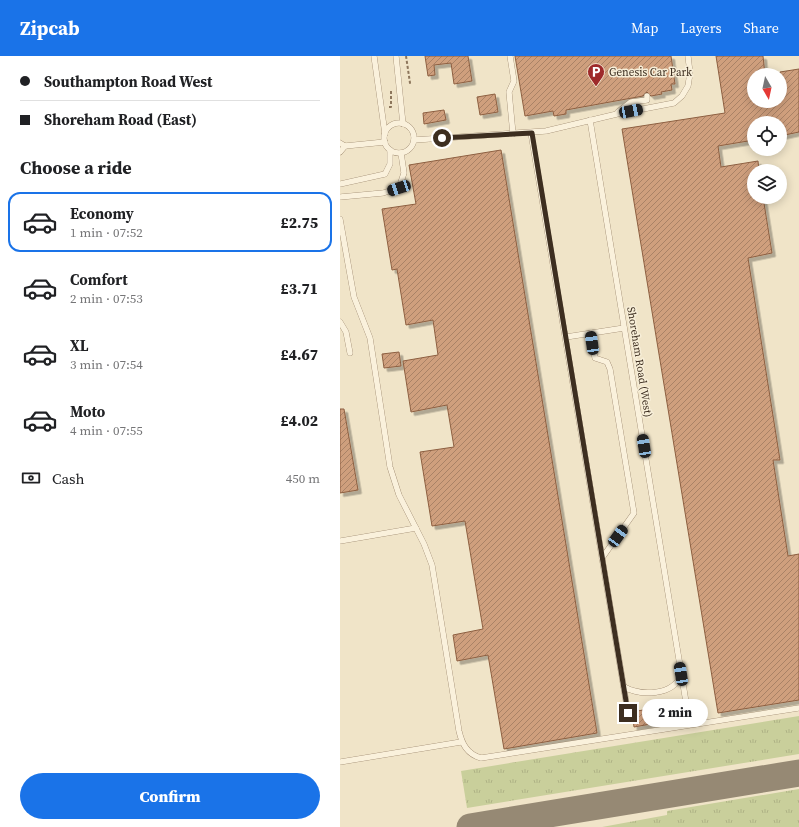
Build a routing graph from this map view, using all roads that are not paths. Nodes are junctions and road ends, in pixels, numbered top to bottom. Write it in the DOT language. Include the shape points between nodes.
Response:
graph roads {
  1 [pos="374,56"];
  2 [pos="396,56"];
  3 [pos="510,56"];
  4 [pos="688,56"];
  5 [pos="647,96"];
  6 [pos="617,114"];
  7 [pos="590,120"];
  8 [pos="403,124"];
  9 [pos="532,133"];
  10 [pos="385,134"];
  11 [pos="513,134"];
  12 [pos="414,140"];
  13 [pos="385,142"];
  14 [pos="343,144"];
  15 [pos="390,150"];
  16 [pos="340,152"];
  17 [pos="401,153"];
  18 [pos="340,184"];
  19 [pos="340,197"];
  20 [pos="340,219"];
  21 [pos="340,322"];
  22 [pos="624,328"];
  23 [pos="591,333"];
  24 [pos="566,338"];
  25 [pos="350,353"];
  26 [pos="416,528"];
  27 [pos="340,541"];
  28 [pos="602,558"];
  29 [pos="681,674"];
  30 [pos="624,687"];
  31 [pos="686,702"];
  32 [pos="799,708"];
  33 [pos="628,713"];
  34 [pos="462,742"];
  35 [pos="340,762"];
  1 -- 10 [label="lane"];
  2 -- 8 [label="lane"];
  3 -- 11 [label="lane" via="514,82 509,92"];
  4 -- 6 [label="lane" via="690,73 686,92 674,103"];
  5 -- 6 [label="lane" via="647,100 631,102"];
  6 -- 7 [label="lane"];
  7 -- 9 [label="lane"];
  7 -- 22 [label="lane, Shoreham Road (West)"];
  8 -- 10 [label="lane" via="393,125"];
  8 -- 12 [label="lane" via="412,130"];
  9 -- 11 [label="lane"];
  9 -- 24 [label="lane"];
  10 -- 13 [label="lane"];
  11 -- 12 [label="lane"];
  12 -- 17 [label="lane" via="410,149"];
  13 -- 14 [label="lane"];
  13 -- 15 [label="lane"];
  14 -- 16 [label="lane"];
  15 -- 17 [label="lane"];
  15 -- 18 [label="lane" via="390,164 385,174"];
  17 -- 19 [label="lane" via="404,173 399,188 383,193"];
  20 -- 26 [label="lane" via="354,297 370,338 390,467 399,496"];
  21 -- 25 [label="lane" via="346,332"];
  22 -- 23 [label="lane"];
  22 -- 29 [label="lane, Shoreham Road (West)"];
  23 -- 24 [label="lane"];
  23 -- 28 [label="lane" via="595,358 607,362 610,370 634,513"];
  24 -- 28 [label="lane"];
  26 -- 27 [label="lane"];
  26 -- 34 [label="lane" via="432,565"];
  28 -- 30 [label="lane"];
  29 -- 30 [label="lane" via="670,689 644,693"];
  29 -- 31 [label="lane, Shoreham Road (West)"];
  30 -- 33 [label="lane"];
  32 -- 34 [label="lane" via="481,758 473,756"];
  34 -- 35 [label="lane"];
}
